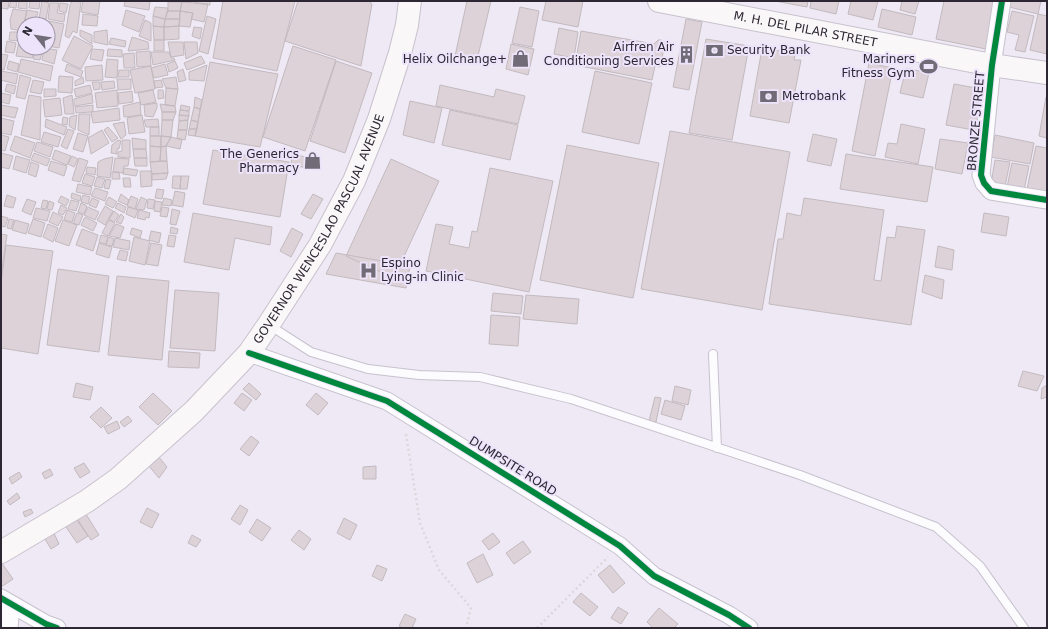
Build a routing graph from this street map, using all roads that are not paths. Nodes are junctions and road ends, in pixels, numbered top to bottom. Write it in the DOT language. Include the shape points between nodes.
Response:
graph roads {
  1 [pos="410,1"];
  2 [pos="659,1"];
  3 [pos="1002,1"];
  4 [pos="992,65"];
  5 [pos="1047,73"];
  6 [pos="1047,200"];
  7 [pos="269,324"];
  8 [pos="249,352"];
  9 [pos="713,354"];
  10 [pos="717,448"];
  11 [pos="1,552"];
  12 [pos="6,602"];
  13 [pos="9,628"];
  14 [pos="57,628"];
  15 [pos="749,628"];
  16 [pos="1024,628"];
  1 -- 7 [label="main road, GOVERNOR WENCESLAO PASCUAL AVENUE" via="400,53 379,119 354,181 320,244"];
  2 -- 4 [label="main road, M. H. DEL PILAR STREET"];
  3 -- 4 [label="street"];
  4 -- 5 [label="main road, M. H. DEL PILAR STREET"];
  4 -- 6 [label="street, BRONZE STREET" via="981,176 990,191"];
  7 -- 8 [label="main road, GOVERNOR WENCESLAO PASCUAL AVENUE"];
  7 -- 10 [label="lane" via="311,352 368,369 419,375 480,377 571,399"];
  8 -- 11 [label="main road, GOVERNOR WENCESLAO PASCUAL AVENUE" via="194,411 118,479 87,501"];
  8 -- 15 [label="street, DUMPSITE ROAD" via="387,401 620,546 654,576"];
  9 -- 10 [label="lane"];
  10 -- 16 [label="lane" via="800,475 936,527 980,566"];
  12 -- 13 [label="street"];
  12 -- 14 [label="street"];
}
